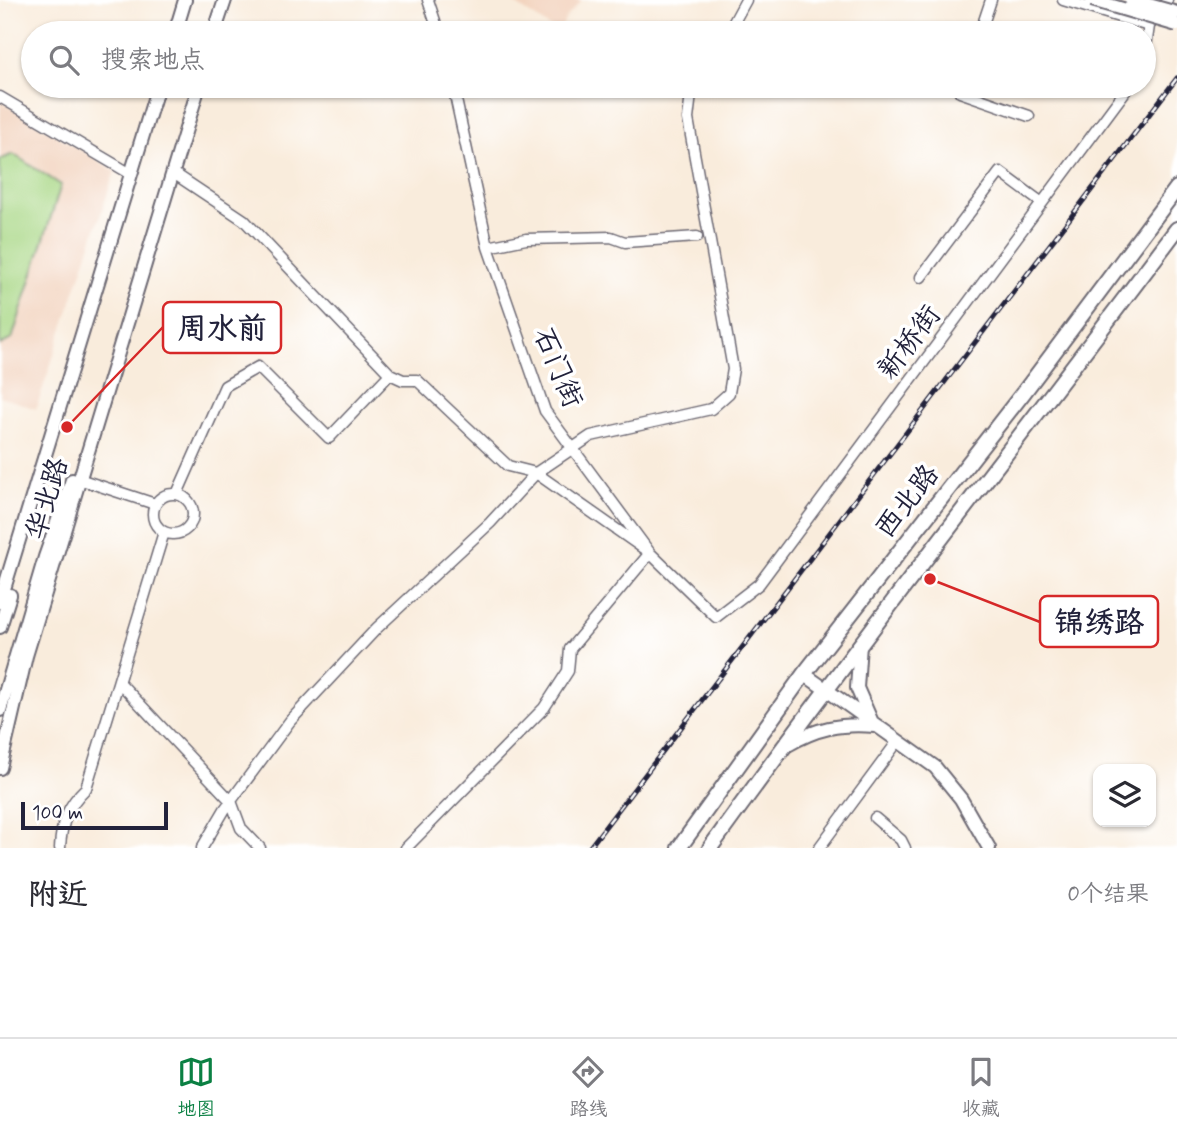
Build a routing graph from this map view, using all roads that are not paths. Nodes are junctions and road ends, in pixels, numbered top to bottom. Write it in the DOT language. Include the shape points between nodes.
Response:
graph roads {
  1 [pos="185,0"];
  2 [pos="225,0"];
  3 [pos="428,0"];
  4 [pos="746,0"];
  5 [pos="991,0"];
  6 [pos="1063,0"];
  7 [pos="1092,0"];
  8 [pos="1131,0"];
  9 [pos="1163,1"];
  10 [pos="1177,13"];
  11 [pos="178,21"];
  12 [pos="218,21"];
  13 [pos="435,21"];
  14 [pos="735,21"];
  15 [pos="984,21"];
  16 [pos="1132,21"];
  17 [pos="1152,21"];
  18 [pos="1177,25"];
  19 [pos="0,97"];
  20 [pos="154,98"];
  21 [pos="194,98"];
  22 [pos="456,98"];
  23 [pos="691,98"];
  24 [pos="977,98"];
  25 [pos="1120,98"];
  26 [pos="1029,117"];
  27 [pos="172,172"];
  28 [pos="131,174"];
  29 [pos="1177,188"];
  30 [pos="1042,203"];
  31 [pos="1177,229"];
  32 [pos="697,237"];
  33 [pos="488,247"];
  34 [pos="921,277"];
  35 [pos="390,374"];
  36 [pos="92,438"];
  37 [pos="572,447"];
  38 [pos="46,452"];
  39 [pos="536,473"];
  40 [pos="79,479"];
  41 [pos="177,494"];
  42 [pos="155,504"];
  43 [pos="164,532"];
  44 [pos="650,553"];
  45 [pos="0,601"];
  46 [pos="716,617"];
  47 [pos="0,626"];
  48 [pos="861,643"];
  49 [pos="804,674"];
  50 [pos="119,682"];
  51 [pos="825,689"];
  52 [pos="0,710"];
  53 [pos="875,726"];
  54 [pos="898,741"];
  55 [pos="782,748"];
  56 [pos="0,768"];
  57 [pos="231,801"];
  58 [pos="875,818"];
  59 [pos="60,848"];
  60 [pos="202,848"];
  61 [pos="260,848"];
  62 [pos="406,848"];
  63 [pos="679,848"];
  64 [pos="710,848"];
  65 [pos="819,848"];
  66 [pos="905,848"];
  67 [pos="989,848"];
  1 -- 11 [label="main road"];
  2 -- 12 [label="main road"];
  3 -- 13 [label="street"];
  4 -- 14 [label="street"];
  5 -- 15 [label="street"];
  6 -- 16 [label="street"];
  7 -- 18 [label="main road, bridge"];
  8 -- 10 [label="main road, bridge"];
  9 -- 17 [label="street"];
  19 -- 28 [label="street"];
  20 -- 28 [label="main road, 华北路"];
  21 -- 27 [label="main road, 华北路"];
  22 -- 33 [label="street, 石门街"];
  23 -- 37 [label="street" via="688,119 733,369 729,393 701,413 591,436"];
  24 -- 26 [label="street"];
  25 -- 30 [label="street, 新桥街"];
  27 -- 35 [label="street" via="244,220"];
  27 -- 36 [label="main road, 华北路"];
  28 -- 38 [label="main road, 华北路"];
  29 -- 49 [label="highway, 西北路"];
  30 -- 34 [label="street" via="1000,172"];
  30 -- 46 [label="street, 新桥街" via="759,584"];
  31 -- 48 [label="highway, 西北路"];
  32 -- 33 [label="street" via="625,242 611,237 526,239"];
  33 -- 37 [label="street, 石门街" via="545,411"];
  35 -- 39 [label="street" via="417,380 508,466"];
  35 -- 41 [label="street" via="329,438 258,367 225,386"];
  36 -- 40 [label="main road, 华北路"];
  36 -- 52 [label="main road, 华北路" via="62,502"];
  37 -- 39 [label="street"];
  37 -- 44 [label="street, 石门街"];
  38 -- 45 [label="main road, 华北路"];
  38 -- 47 [label="main road" via="38,506"];
  39 -- 44 [label="street"];
  39 -- 57 [label="street" via="290,721"];
  40 -- 42 [label="street"];
  40 -- 56 [label="main road, 华北路" via="26,656"];
  41 -- 42 [label="street" via="164,495"];
  41 -- 43 [label="street" via="192,507 192,520 178,533"];
  42 -- 43 [label="street" via="153,517"];
  43 -- 50 [label="street"];
  44 -- 46 [label="street, 石门街"];
  44 -- 62 [label="street" via="570,649 568,671 544,708"];
  48 -- 51 [label="highway, 西北路"];
  48 -- 53 [label="main road" via="857,688"];
  49 -- 51 [label="main road"];
  49 -- 63 [label="highway, 西北路"];
  50 -- 57 [label="street"];
  50 -- 59 [label="street" via="86,788 72,801 61,830"];
  51 -- 53 [label="main road"];
  51 -- 55 [label="highway, 西北路"];
  53 -- 54 [label="main road"];
  53 -- 55 [label="main road" via="828,727"];
  54 -- 65 [label="street"];
  54 -- 67 [label="main road" via="950,782"];
  55 -- 64 [label="highway, 西北路"];
  57 -- 60 [label="street"];
  57 -- 61 [label="street" via="241,828"];
  58 -- 66 [label="street"];
}
